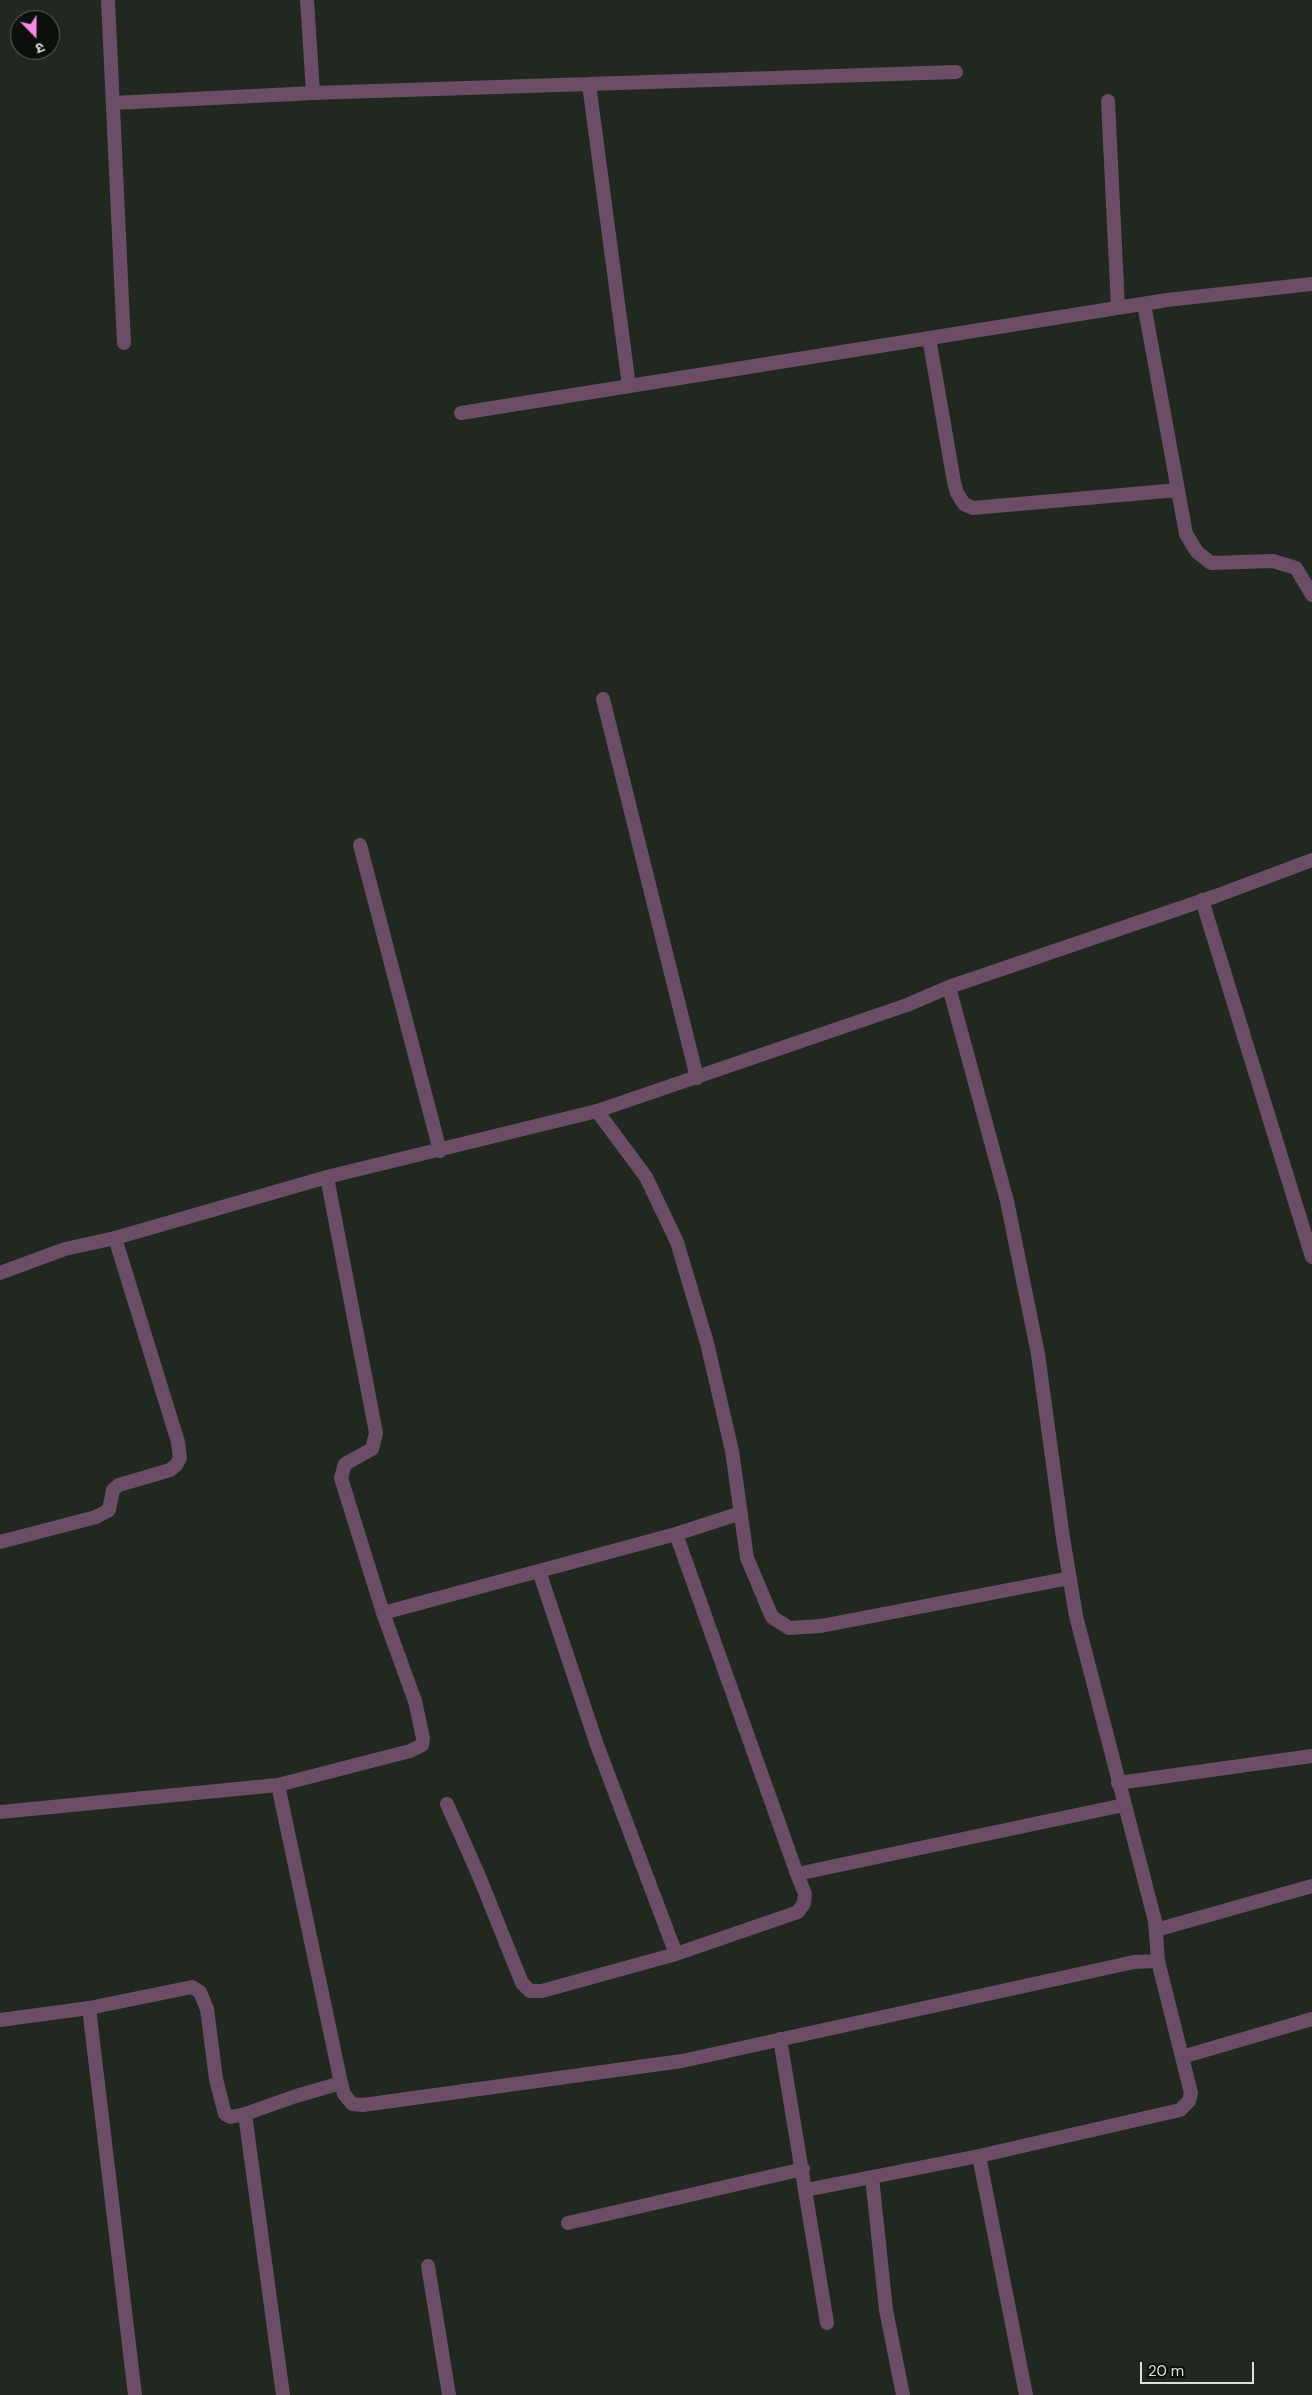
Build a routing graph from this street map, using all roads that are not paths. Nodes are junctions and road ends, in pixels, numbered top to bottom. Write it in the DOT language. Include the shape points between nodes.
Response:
graph roads {
  1 [pos="108,0"];
  2 [pos="307,0"];
  3 [pos="956,72"];
  4 [pos="589,84"];
  5 [pos="313,93"];
  6 [pos="1108,101"];
  7 [pos="113,103"];
  8 [pos="1312,284"];
  9 [pos="1144,304"];
  10 [pos="1118,308"];
  11 [pos="929,338"];
  12 [pos="124,343"];
  13 [pos="628,386"];
  14 [pos="461,414"];
  15 [pos="1178,490"];
  16 [pos="1312,595"];
  17 [pos="603,699"];
  18 [pos="360,845"];
  19 [pos="1312,860"];
  20 [pos="1202,900"];
  21 [pos="949,987"];
  22 [pos="697,1078"];
  23 [pos="598,1111"];
  24 [pos="440,1151"];
  25 [pos="327,1178"];
  26 [pos="115,1238"];
  27 [pos="1312,1257"];
  28 [pos="0,1273"];
  29 [pos="741,1513"];
  30 [pos="676,1534"];
  31 [pos="0,1542"];
  32 [pos="539,1571"];
  33 [pos="1070,1578"];
  34 [pos="383,1613"];
  35 [pos="1312,1756"];
  36 [pos="1118,1783"];
  37 [pos="278,1785"];
  38 [pos="447,1804"];
  39 [pos="1124,1805"];
  40 [pos="0,1812"];
  41 [pos="797,1874"];
  42 [pos="1312,1886"];
  43 [pos="1156,1930"];
  44 [pos="676,1954"];
  45 [pos="1158,1961"];
  46 [pos="89,2008"];
  47 [pos="1312,2019"];
  48 [pos="0,2020"];
  49 [pos="780,2039"];
  50 [pos="1182,2057"];
  51 [pos="341,2083"];
  52 [pos="245,2114"];
  53 [pos="979,2156"];
  54 [pos="802,2168"];
  55 [pos="872,2177"];
  56 [pos="806,2190"];
  57 [pos="568,2223"];
  58 [pos="428,2266"];
  59 [pos="827,2323"];
  60 [pos="135,2395"];
  61 [pos="283,2395"];
  62 [pos="449,2395"];
  63 [pos="903,2395"];
  64 [pos="1026,2395"];
  1 -- 7 [label="street"];
  2 -- 5 [label="street"];
  3 -- 4 [label="street"];
  4 -- 5 [label="street"];
  4 -- 13 [label="street"];
  5 -- 7 [label="street"];
  6 -- 10 [label="street"];
  7 -- 12 [label="street"];
  8 -- 9 [label="street"];
  9 -- 10 [label="street"];
  9 -- 15 [label="street"];
  10 -- 11 [label="street"];
  11 -- 13 [label="street"];
  11 -- 15 [label="street" via="954,482 964,504 973,508"];
  13 -- 14 [label="street"];
  15 -- 16 [label="street" via="1186,534 1204,558 1211,563 1273,561 1296,568"];
  17 -- 22 [label="street"];
  18 -- 24 [label="street"];
  19 -- 20 [label="street"];
  20 -- 21 [label="street"];
  20 -- 27 [label="street"];
  21 -- 22 [label="street"];
  21 -- 33 [label="street" via="1007,1201 1038,1354"];
  22 -- 23 [label="street"];
  23 -- 24 [label="street"];
  23 -- 29 [label="street" via="646,1177 677,1242 707,1342 730,1442"];
  24 -- 25 [label="street"];
  25 -- 26 [label="street"];
  25 -- 34 [label="street" via="376,1433 370,1452 345,1464 341,1478"];
  26 -- 28 [label="street" via="65,1249"];
  26 -- 31 [label="street" via="178,1442 180,1458 170,1470 119,1485 113,1490 109,1510 96,1517"];
  29 -- 30 [label="street"];
  29 -- 33 [label="street" via="747,1558 760,1592 772,1617 789,1628 821,1626"];
  30 -- 32 [label="street"];
  30 -- 41 [label="street"];
  32 -- 34 [label="street"];
  32 -- 44 [label="street" via="597,1745"];
  33 -- 36 [label="street" via="1076,1616"];
  34 -- 37 [label="street" via="423,1729 422,1745 410,1751"];
  35 -- 36 [label="street"];
  36 -- 39 [label="street"];
  37 -- 40 [label="street"];
  37 -- 51 [label="street"];
  38 -- 44 [label="street" via="522,1983 530,1991 542,1992"];
  39 -- 41 [label="street"];
  39 -- 43 [label="street"];
  41 -- 44 [label="street" via="805,1894 798,1912"];
  42 -- 43 [label="street"];
  43 -- 45 [label="street"];
  45 -- 49 [label="street" via="1125,1964"];
  45 -- 50 [label="street"];
  46 -- 48 [label="street"];
  46 -- 52 [label="street" via="192,1987 200,1992 207,2009 223,2110 231,2117"];
  46 -- 60 [label="street"];
  47 -- 50 [label="street"];
  49 -- 51 [label="street" via="682,2061 363,2105 352,2104"];
  49 -- 54 [label="street"];
  50 -- 53 [label="street" via="1191,2093 1189,2101 1180,2110"];
  51 -- 52 [label="street"];
  52 -- 61 [label="street"];
  53 -- 55 [label="street"];
  53 -- 64 [label="street"];
  54 -- 56 [label="street"];
  54 -- 57 [label="street"];
  55 -- 56 [label="street"];
  55 -- 63 [label="street" via="886,2310"];
  56 -- 59 [label="street"];
  58 -- 62 [label="street"];
}
